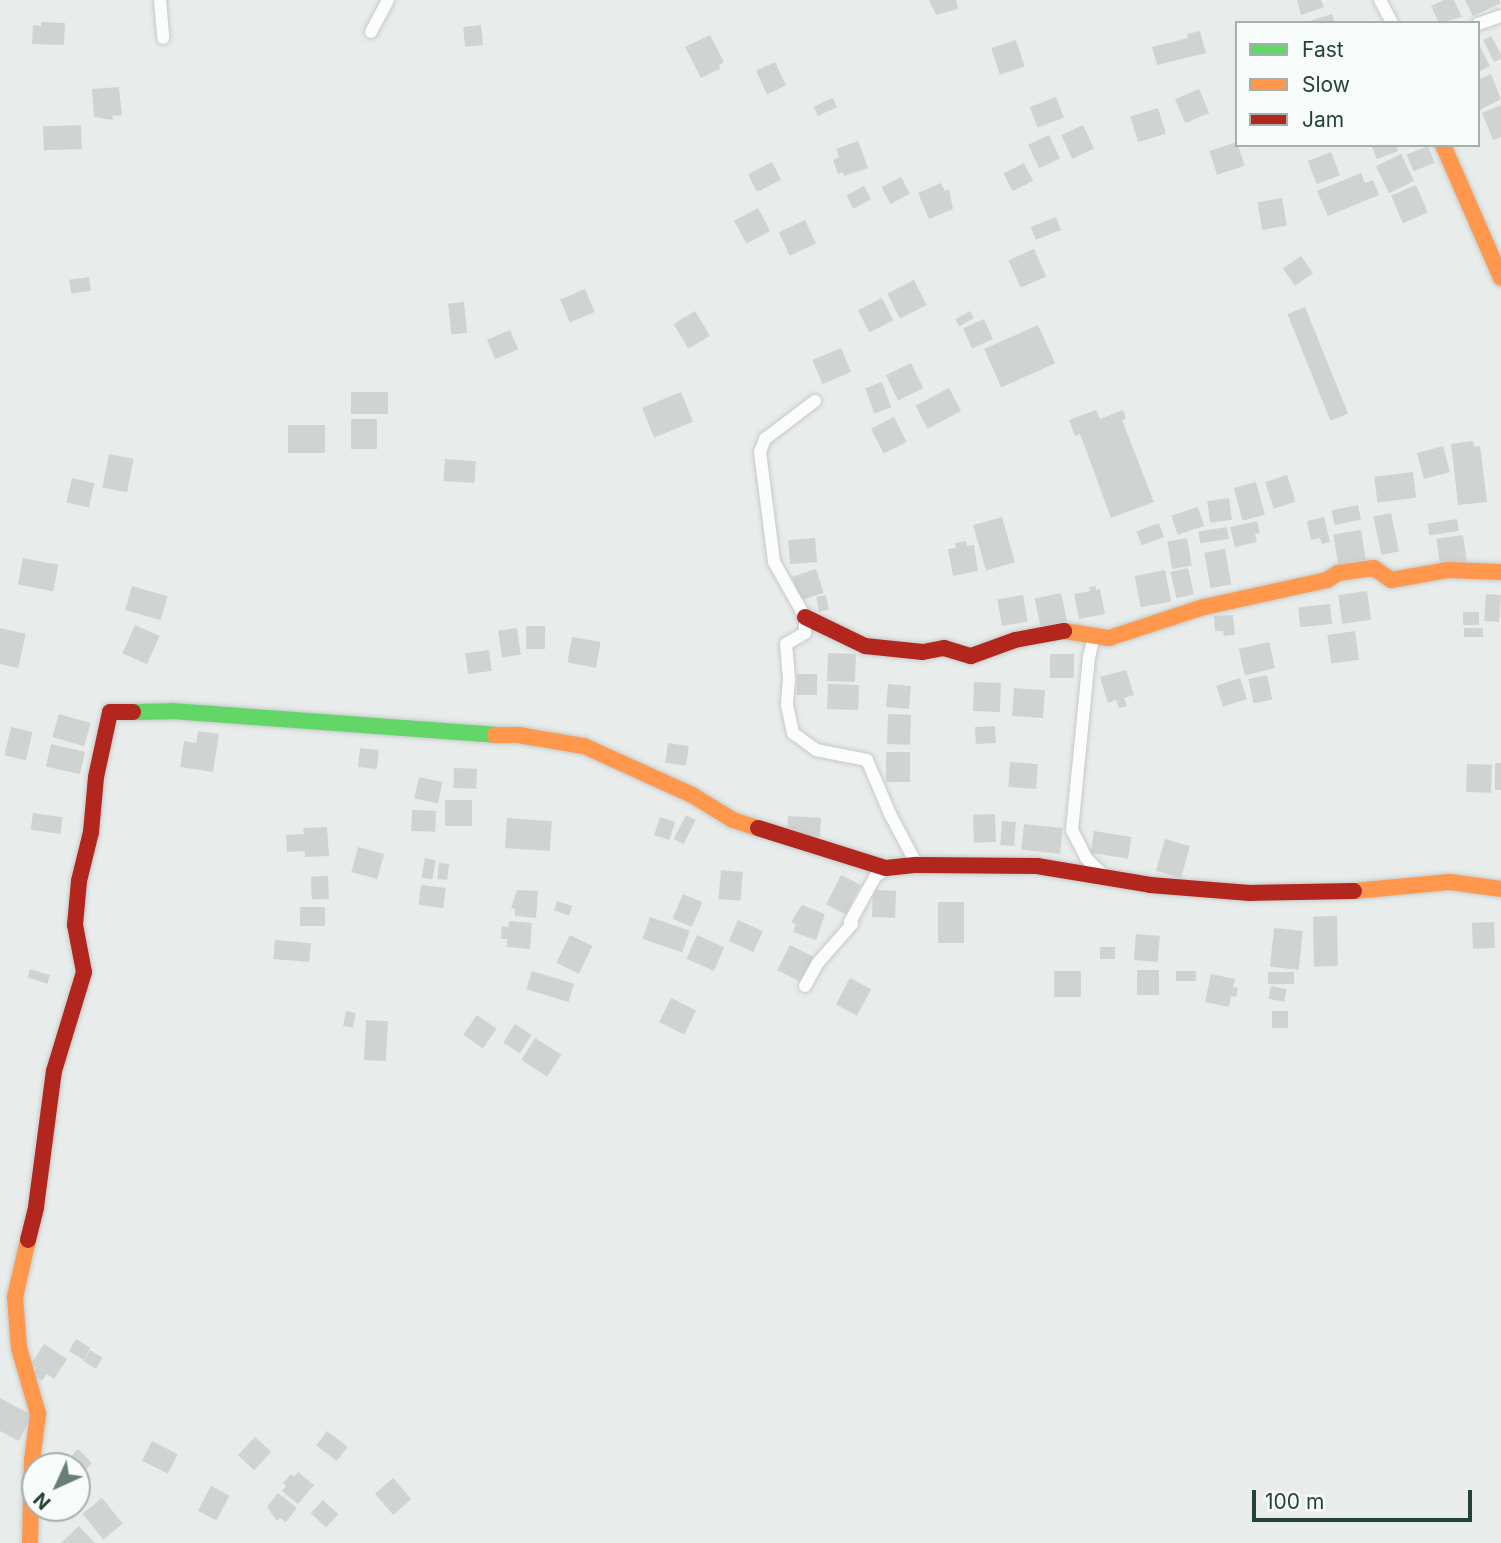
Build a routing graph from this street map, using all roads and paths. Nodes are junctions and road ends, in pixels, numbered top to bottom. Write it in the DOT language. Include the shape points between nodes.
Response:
graph roads {
  1 [pos="160,0"];
  2 [pos="388,0"];
  3 [pos="1380,0"];
  4 [pos="1501,16"];
  5 [pos="1391,21"];
  6 [pos="1480,23"];
  7 [pos="371,32"];
  8 [pos="163,38"];
  9 [pos="1444,147"];
  10 [pos="1501,278"];
  11 [pos="815,401"];
  12 [pos="1501,572"];
  13 [pos="804,617"];
  14 [pos="1094,636"];
  15 [pos="917,865"];
  16 [pos="886,868"];
  17 [pos="1103,875"];
  18 [pos="1501,889"];
  19 [pos="805,986"];
  20 [pos="30,1543"];
  1 -- 8 [label="street"];
  2 -- 7 [label="street"];
  3 -- 5 [label="street"];
  4 -- 6 [label="street"];
  9 -- 10 [label="street"];
  11 -- 13 [label="street" via="765,439 760,452 774,562"];
  12 -- 14 [label="street" via="1447,570 1391,580 1374,568 1338,573 1327,580 1142,625 1126,634"];
  13 -- 14 [label="street" via="865,646 923,653 944,648 971,656 1055,632"];
  13 -- 15 [label="street" via="805,633 786,644 787,705 793,733 816,750 867,760"];
  14 -- 17 [label="street" via="1072,830 1086,858"];
  15 -- 16 [label="street"];
  15 -- 17 [label="street" via="1037,866"];
  16 -- 19 [label="street" via="875,877 852,923 817,964"];
  16 -- 20 [label="street" via="733,820 692,795 584,746 518,735 465,735 172,711 110,712 76,914 84,972 54,1071 36,1207 15,1297 19,1348 38,1414"];
  17 -- 18 [label="street" via="1150,885 1250,893 1370,891 1450,883"];
}
